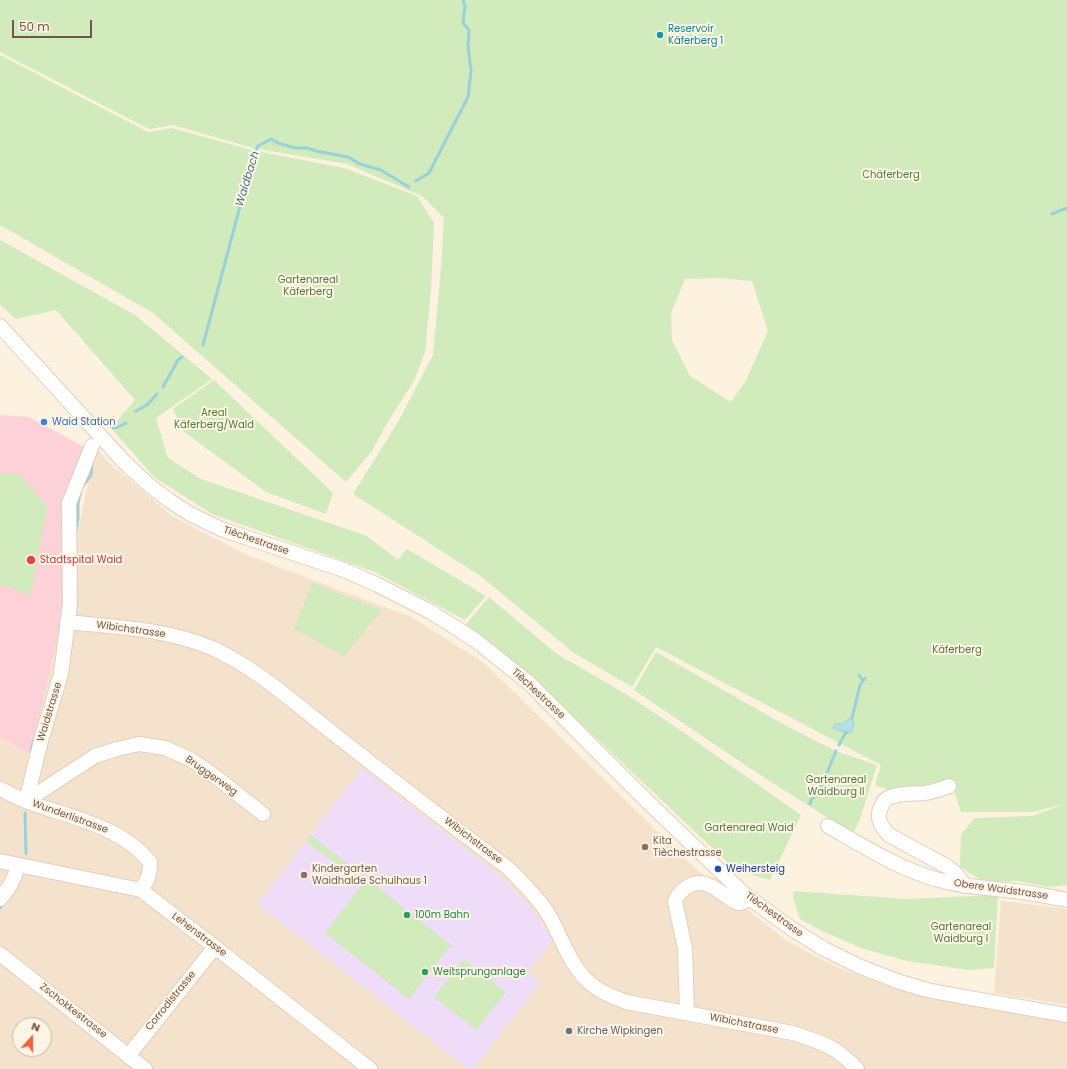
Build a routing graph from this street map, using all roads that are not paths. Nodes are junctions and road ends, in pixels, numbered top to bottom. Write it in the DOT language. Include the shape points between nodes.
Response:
graph roads {
  1 [pos="0,326"];
  2 [pos="92,446"];
  3 [pos="67,622"];
  4 [pos="949,786"];
  5 [pos="0,788"];
  6 [pos="26,801"];
  7 [pos="263,814"];
  8 [pos="828,826"];
  9 [pos="0,861"];
  10 [pos="18,865"];
  11 [pos="965,886"];
  12 [pos="141,890"];
  13 [pos="751,898"];
  14 [pos="0,899"];
  15 [pos="1067,900"];
  16 [pos="215,947"];
  17 [pos="0,954"];
  18 [pos="687,1013"];
  19 [pos="1067,1015"];
  20 [pos="128,1056"];
  21 [pos="145,1069"];
  22 [pos="370,1069"];
  23 [pos="857,1069"];
  1 -- 13 [label="street, Tièchestrasse" via="126,464 170,501 221,530 344,570 371,582 431,612 475,640 529,683 645,799"];
  2 -- 3 [label="street, Waidstrasse" via="69,503 70,604"];
  3 -- 6 [label="street, Waidstrasse" via="61,674"];
  3 -- 18 [label="street, Wibichstrasse" via="150,630 212,648 240,663 508,868 544,908 573,962 591,984 626,1002"];
  4 -- 11 [label="street" via="926,793 889,797 880,808 879,820 889,835 948,867"];
  5 -- 6 [label="street, Wunderlistrasse"];
  6 -- 7 [label="street, Bruggerweg" via="95,756 139,744 165,748 190,759"];
  6 -- 12 [label="street, Wunderlistrasse" via="90,823 130,843 150,862 148,878"];
  8 -- 11 [label="street, Obere Waidstrasse" via="897,864 921,874"];
  9 -- 10 [label="street, Lehenstrasse"];
  10 -- 12 [label="street, Lehenstrasse"];
  10 -- 14 [label="street" via="10,886"];
  11 -- 15 [label="street, Obere Waidstrasse"];
  12 -- 16 [label="street, Lehenstrasse"];
  13 -- 18 [label="street" via="737,903 701,882 687,887 675,898 685,948"];
  13 -- 19 [label="street, Tièchestrasse" via="824,949 897,981 927,990"];
  16 -- 20 [label="street, Corrodistrasse"];
  16 -- 22 [label="street, Lehenstrasse"];
  17 -- 20 [label="street, Zschokkestrasse"];
  18 -- 23 [label="street, Wibichstrasse" via="793,1033 831,1047"];
  20 -- 21 [label="street, Zschokkestrasse"];
}
